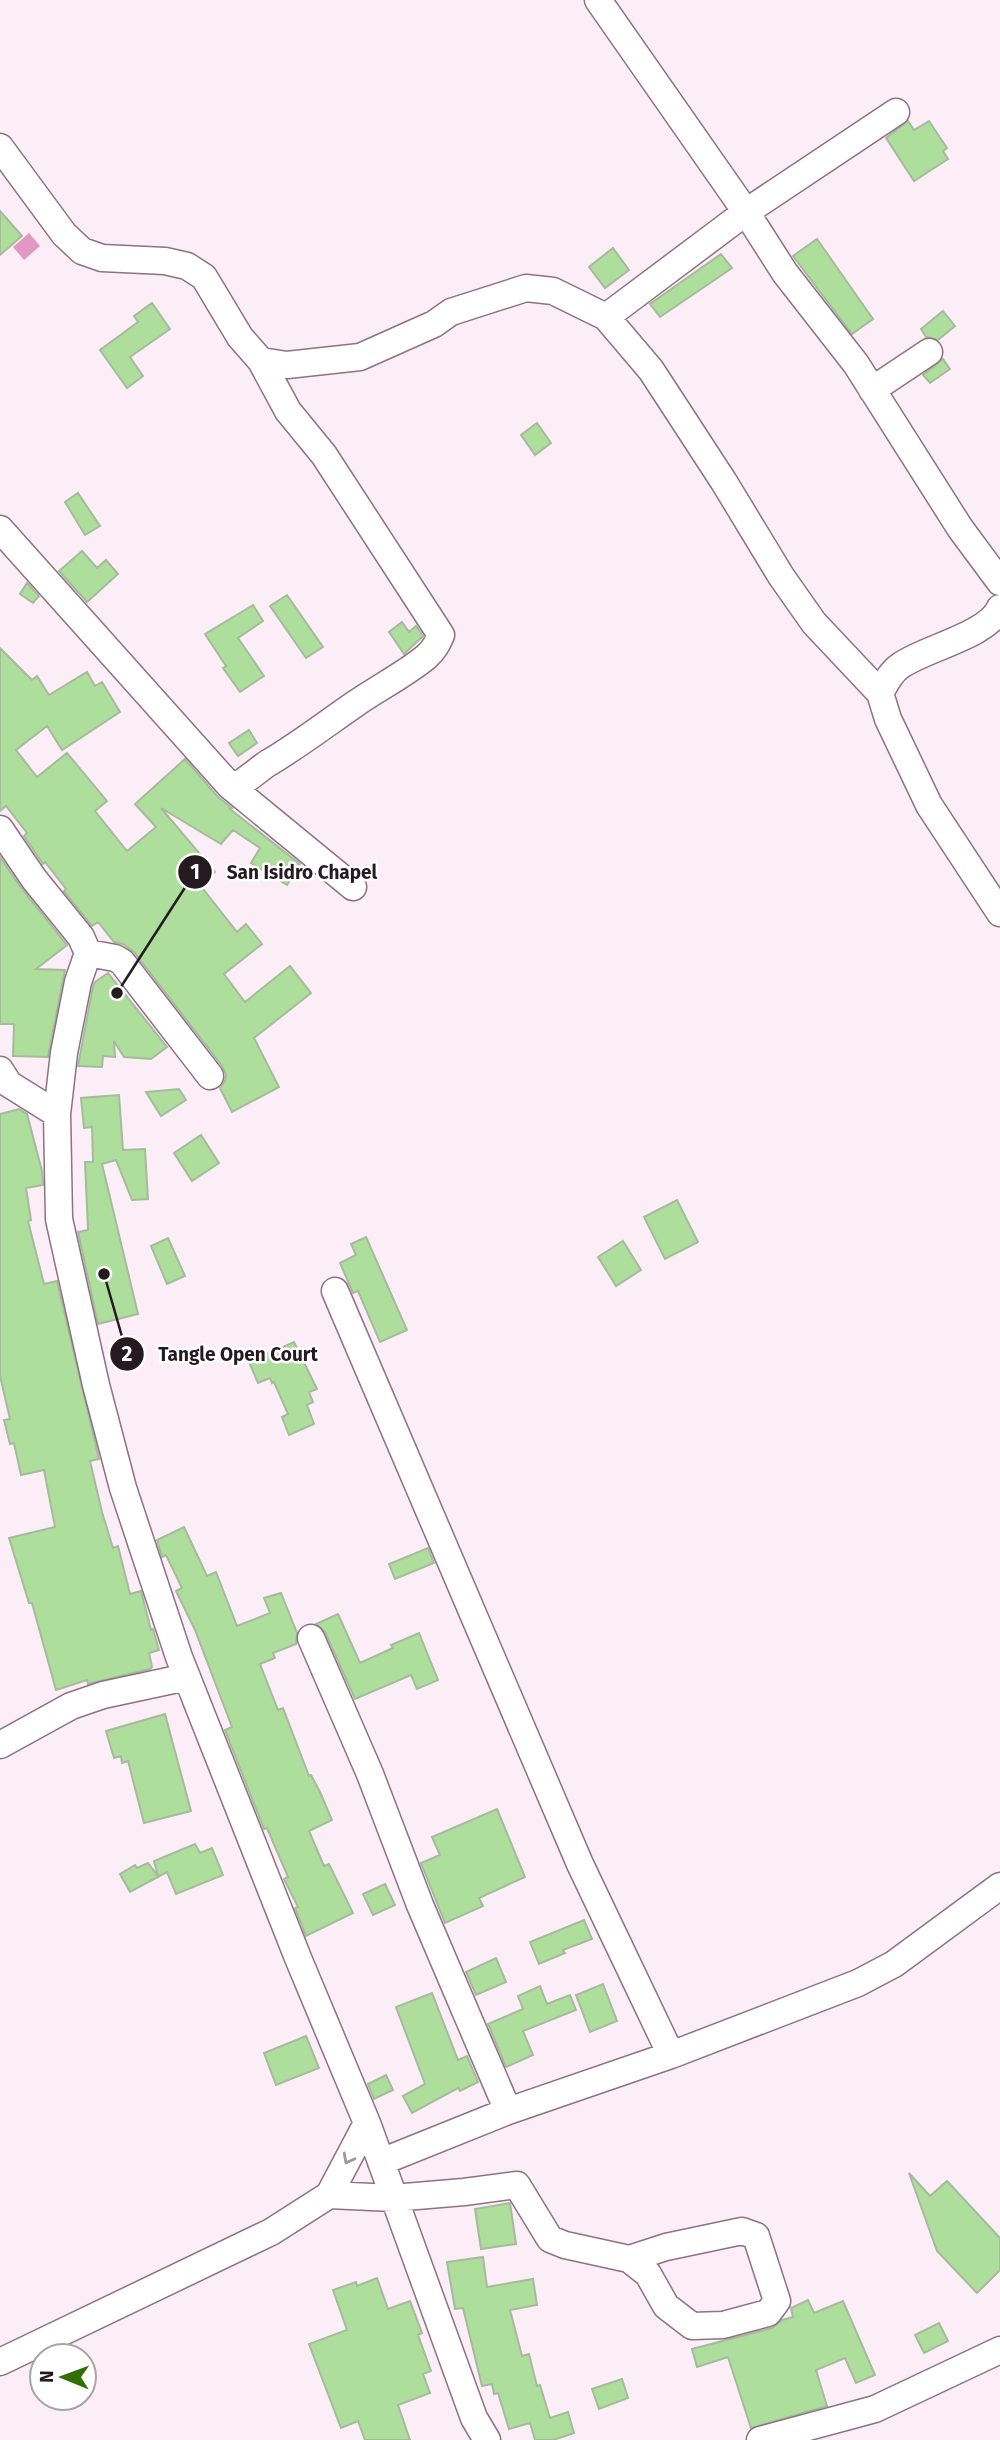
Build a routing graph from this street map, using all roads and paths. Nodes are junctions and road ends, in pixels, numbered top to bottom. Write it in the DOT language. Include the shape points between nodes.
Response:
graph roads {
  1 [pos="598,0"];
  2 [pos="896,112"];
  3 [pos="0,147"];
  4 [pos="746,212"];
  5 [pos="606,317"];
  6 [pos="929,352"];
  7 [pos="261,361"];
  8 [pos="872,390"];
  9 [pos="0,529"];
  10 [pos="1000,582"];
  11 [pos="1000,608"];
  12 [pos="880,693"];
  13 [pos="230,786"];
  14 [pos="0,829"];
  15 [pos="353,887"];
  16 [pos="1000,913"];
  17 [pos="88,953"];
  18 [pos="210,1076"];
  19 [pos="2,1080"];
  20 [pos="57,1114"];
  21 [pos="335,1291"];
  22 [pos="311,1638"];
  23 [pos="187,1677"];
  24 [pos="0,1745"];
  25 [pos="1000,1885"];
  26 [pos="671,2055"];
  27 [pos="508,2111"];
  28 [pos="367,2123"];
  29 [pos="381,2162"];
  30 [pos="329,2195"];
  31 [pos="393,2198"];
  32 [pos="629,2259"];
  33 [pos="1000,2350"];
  34 [pos="0,2362"];
  35 [pos="487,2440"];
  36 [pos="761,2440"];
  1 -- 4 [label="street"];
  2 -- 4 [label="street"];
  3 -- 7 [label="street" via="64,234 82,251 102,258 165,261 187,266 204,277 240,337"];
  4 -- 5 [label="street"];
  4 -- 8 [label="street"];
  5 -- 7 [label="street" via="553,291 526,288 451,312 360,357 287,365"];
  5 -- 12 [label="street" via="651,370 814,623"];
  6 -- 8 [label="street"];
  7 -- 13 [label="street" via="282,402 324,456 441,635 436,648 407,670 241,784"];
  8 -- 10 [label="street"];
  9 -- 13 [label="street"];
  11 -- 12 [label="street" via="974,632 897,668"];
  12 -- 16 [label="street" via="929,805"];
  13 -- 15 [label="street"];
  14 -- 17 [label="street" via="81,937"];
  17 -- 18 [label="street" via="122,962"];
  17 -- 20 [label="street" via="64,1053"];
  19 -- 20 [label="street"];
  20 -- 23 [label="street" via="59,1219 96,1385 124,1488"];
  21 -- 26 [label="street" via="580,1864"];
  22 -- 27 [label="street"];
  23 -- 24 [label="street" via="71,1706"];
  23 -- 28 [label="street"];
  25 -- 26 [label="street" via="904,1957 858,1983"];
  26 -- 27 [label="street"];
  27 -- 29 [label="street"];
  28 -- 29 [label="street"];
  28 -- 30 [label="street, one-way"];
  29 -- 31 [label="street"];
  30 -- 31 [label="street"];
  30 -- 34 [label="street" via="271,2232"];
  31 -- 32 [label="street" via="517,2185 550,2239"];
  31 -- 35 [label="street" via="474,2418"];
  32 -- 32 [label="street" via="666,2246 742,2231 755,2236 777,2301 768,2312 723,2325 692,2326 666,2306 648,2274"];
  33 -- 36 [label="street" via="875,2409"];
}
